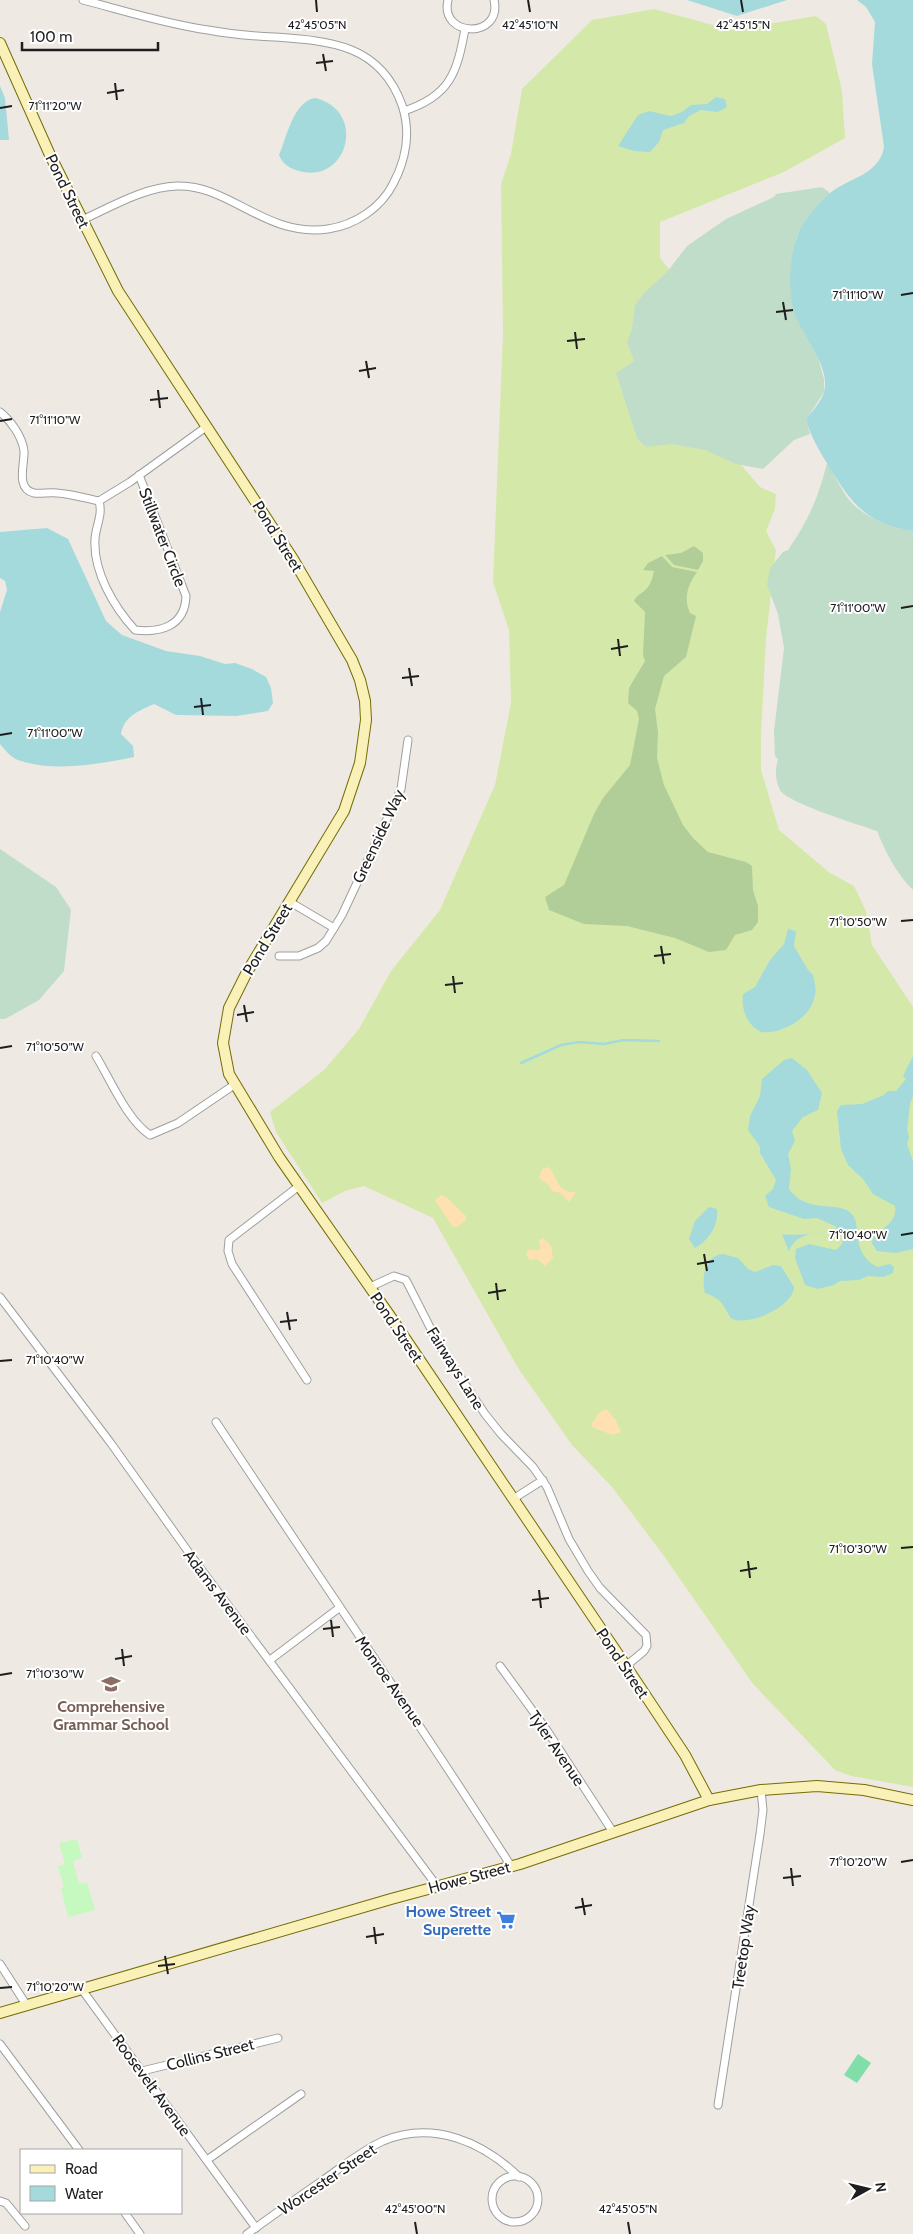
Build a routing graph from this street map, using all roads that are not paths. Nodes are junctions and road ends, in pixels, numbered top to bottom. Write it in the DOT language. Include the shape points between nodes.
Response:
graph roads {
  1 [pos="83,0"];
  2 [pos="448,0"];
  3 [pos="494,0"];
  4 [pos="465,29"];
  5 [pos="0,44"];
  6 [pos="404,111"];
  7 [pos="82,220"];
  8 [pos="0,412"];
  9 [pos="206,427"];
  10 [pos="139,475"];
  11 [pos="99,501"];
  12 [pos="408,740"];
  13 [pos="290,902"];
  14 [pos="334,928"];
  15 [pos="279,956"];
  16 [pos="96,1056"];
  17 [pos="234,1085"];
  18 [pos="299,1186"];
  19 [pos="370,1287"];
  20 [pos="0,1297"];
  21 [pos="307,1380"];
  22 [pos="216,1422"];
  23 [pos="542,1480"];
  24 [pos="513,1499"];
  25 [pos="340,1608"];
  26 [pos="270,1660"];
  27 [pos="500,1666"];
  28 [pos="626,1666"];
  29 [pos="761,1790"];
  30 [pos="709,1800"];
  31 [pos="913,1800"];
  32 [pos="613,1832"];
  33 [pos="510,1866"];
  34 [pos="437,1886"];
  35 [pos="0,1964"];
  36 [pos="83,1991"];
  37 [pos="27,2006"];
  38 [pos="0,2013"];
  39 [pos="278,2038"];
  40 [pos="0,2044"];
  41 [pos="142,2071"];
  42 [pos="302,2094"];
  43 [pos="718,2105"];
  44 [pos="78,2149"];
  45 [pos="207,2160"];
  46 [pos="519,2177"];
  47 [pos="0,2201"];
  48 [pos="125,2214"];
  49 [pos="25,2226"];
  50 [pos="256,2228"];
  51 [pos="140,2234"];
  52 [pos="247,2234"];
  1 -- 6 [label="street" via="210,31 338,43 373,62 392,85"];
  2 -- 4 [label="street" via="452,20"];
  3 -- 4 [label="street" via="494,11 487,24"];
  4 -- 6 [label="street" via="457,68 448,85 426,103"];
  5 -- 7 [label="street, Pond Street"];
  6 -- 7 [label="street" via="406,143 398,174 381,201 346,225 300,230 271,222 203,190 178,186 154,189"];
  7 -- 9 [label="street, Pond Street" via="130,312"];
  8 -- 11 [label="street" via="10,420 18,435 24,451 22,479 32,493 57,493"];
  9 -- 10 [label="street"];
  9 -- 13 [label="street, Pond Street" via="270,523 342,641 360,680 365,701 363,743 348,802"];
  10 -- 11 [label="street"];
  10 -- 11 [label="street, Stillwater Circle" via="186,596 186,610 179,619 152,632 135,630 118,612 96,557 95,539 102,510"];
  12 -- 14 [label="street, Greenside Way" via="401,789"];
  13 -- 14 [label="street"];
  13 -- 17 [label="street, Pond Street" via="247,972 226,1020 224,1054"];
  14 -- 15 [label="street, Greenside Way" via="326,941 313,952"];
  16 -- 17 [label="street" via="131,1115 150,1135 178,1124"];
  17 -- 18 [label="street, Pond Street"];
  18 -- 19 [label="street, Pond Street"];
  18 -- 21 [label="street" via="229,1240 228,1251 232,1264"];
  19 -- 23 [label="street, Fairways Lane" via="394,1276 406,1280 440,1347 485,1414"];
  19 -- 24 [label="street, Pond Street"];
  20 -- 26 [label="street, Adams Avenue"];
  22 -- 25 [label="street, Monroe Avenue"];
  23 -- 24 [label="street"];
  23 -- 28 [label="street, Fairways Lane" via="569,1539 588,1571 600,1588 646,1635 644,1651"];
  24 -- 28 [label="street, Pond Street"];
  25 -- 26 [label="street"];
  25 -- 33 [label="street, Monroe Avenue" via="418,1721"];
  26 -- 34 [label="street, Adams Avenue"];
  27 -- 32 [label="street, Tyler Avenue" via="546,1729"];
  28 -- 30 [label="street, Pond Street"];
  29 -- 30 [label="street, Howe Street"];
  29 -- 31 [label="street, Howe Street" via="836,1787"];
  29 -- 43 [label="street, Treetop Way" via="761,1826"];
  30 -- 32 [label="street, Howe Street"];
  32 -- 33 [label="street, Howe Street"];
  33 -- 34 [label="street, Howe Street"];
  34 -- 36 [label="street, Howe Street"];
  35 -- 37 [label="street"];
  36 -- 37 [label="street, Howe Street"];
  36 -- 41 [label="street, Roosevelt Avenue"];
  37 -- 38 [label="street, Howe Street"];
  39 -- 41 [label="street, Collins Street"];
  40 -- 44 [label="street"];
  41 -- 45 [label="street, Roosevelt Avenue"];
  42 -- 45 [label="street"];
  45 -- 50 [label="street, Roosevelt Avenue"];
  46 -- 46 [label="street, Worcester Street" via="532,2184 538,2199 528,2219 513,2223 495,2211 492,2197 494,2189 504,2179"];
  46 -- 50 [label="street, Worcester Street" via="497,2157 462,2139 437,2134 396,2136 354,2158"];
  47 -- 49 [label="street" via="6,2203"];
  48 -- 51 [label="street"];
  50 -- 52 [label="street, Worcester Street"];
}
